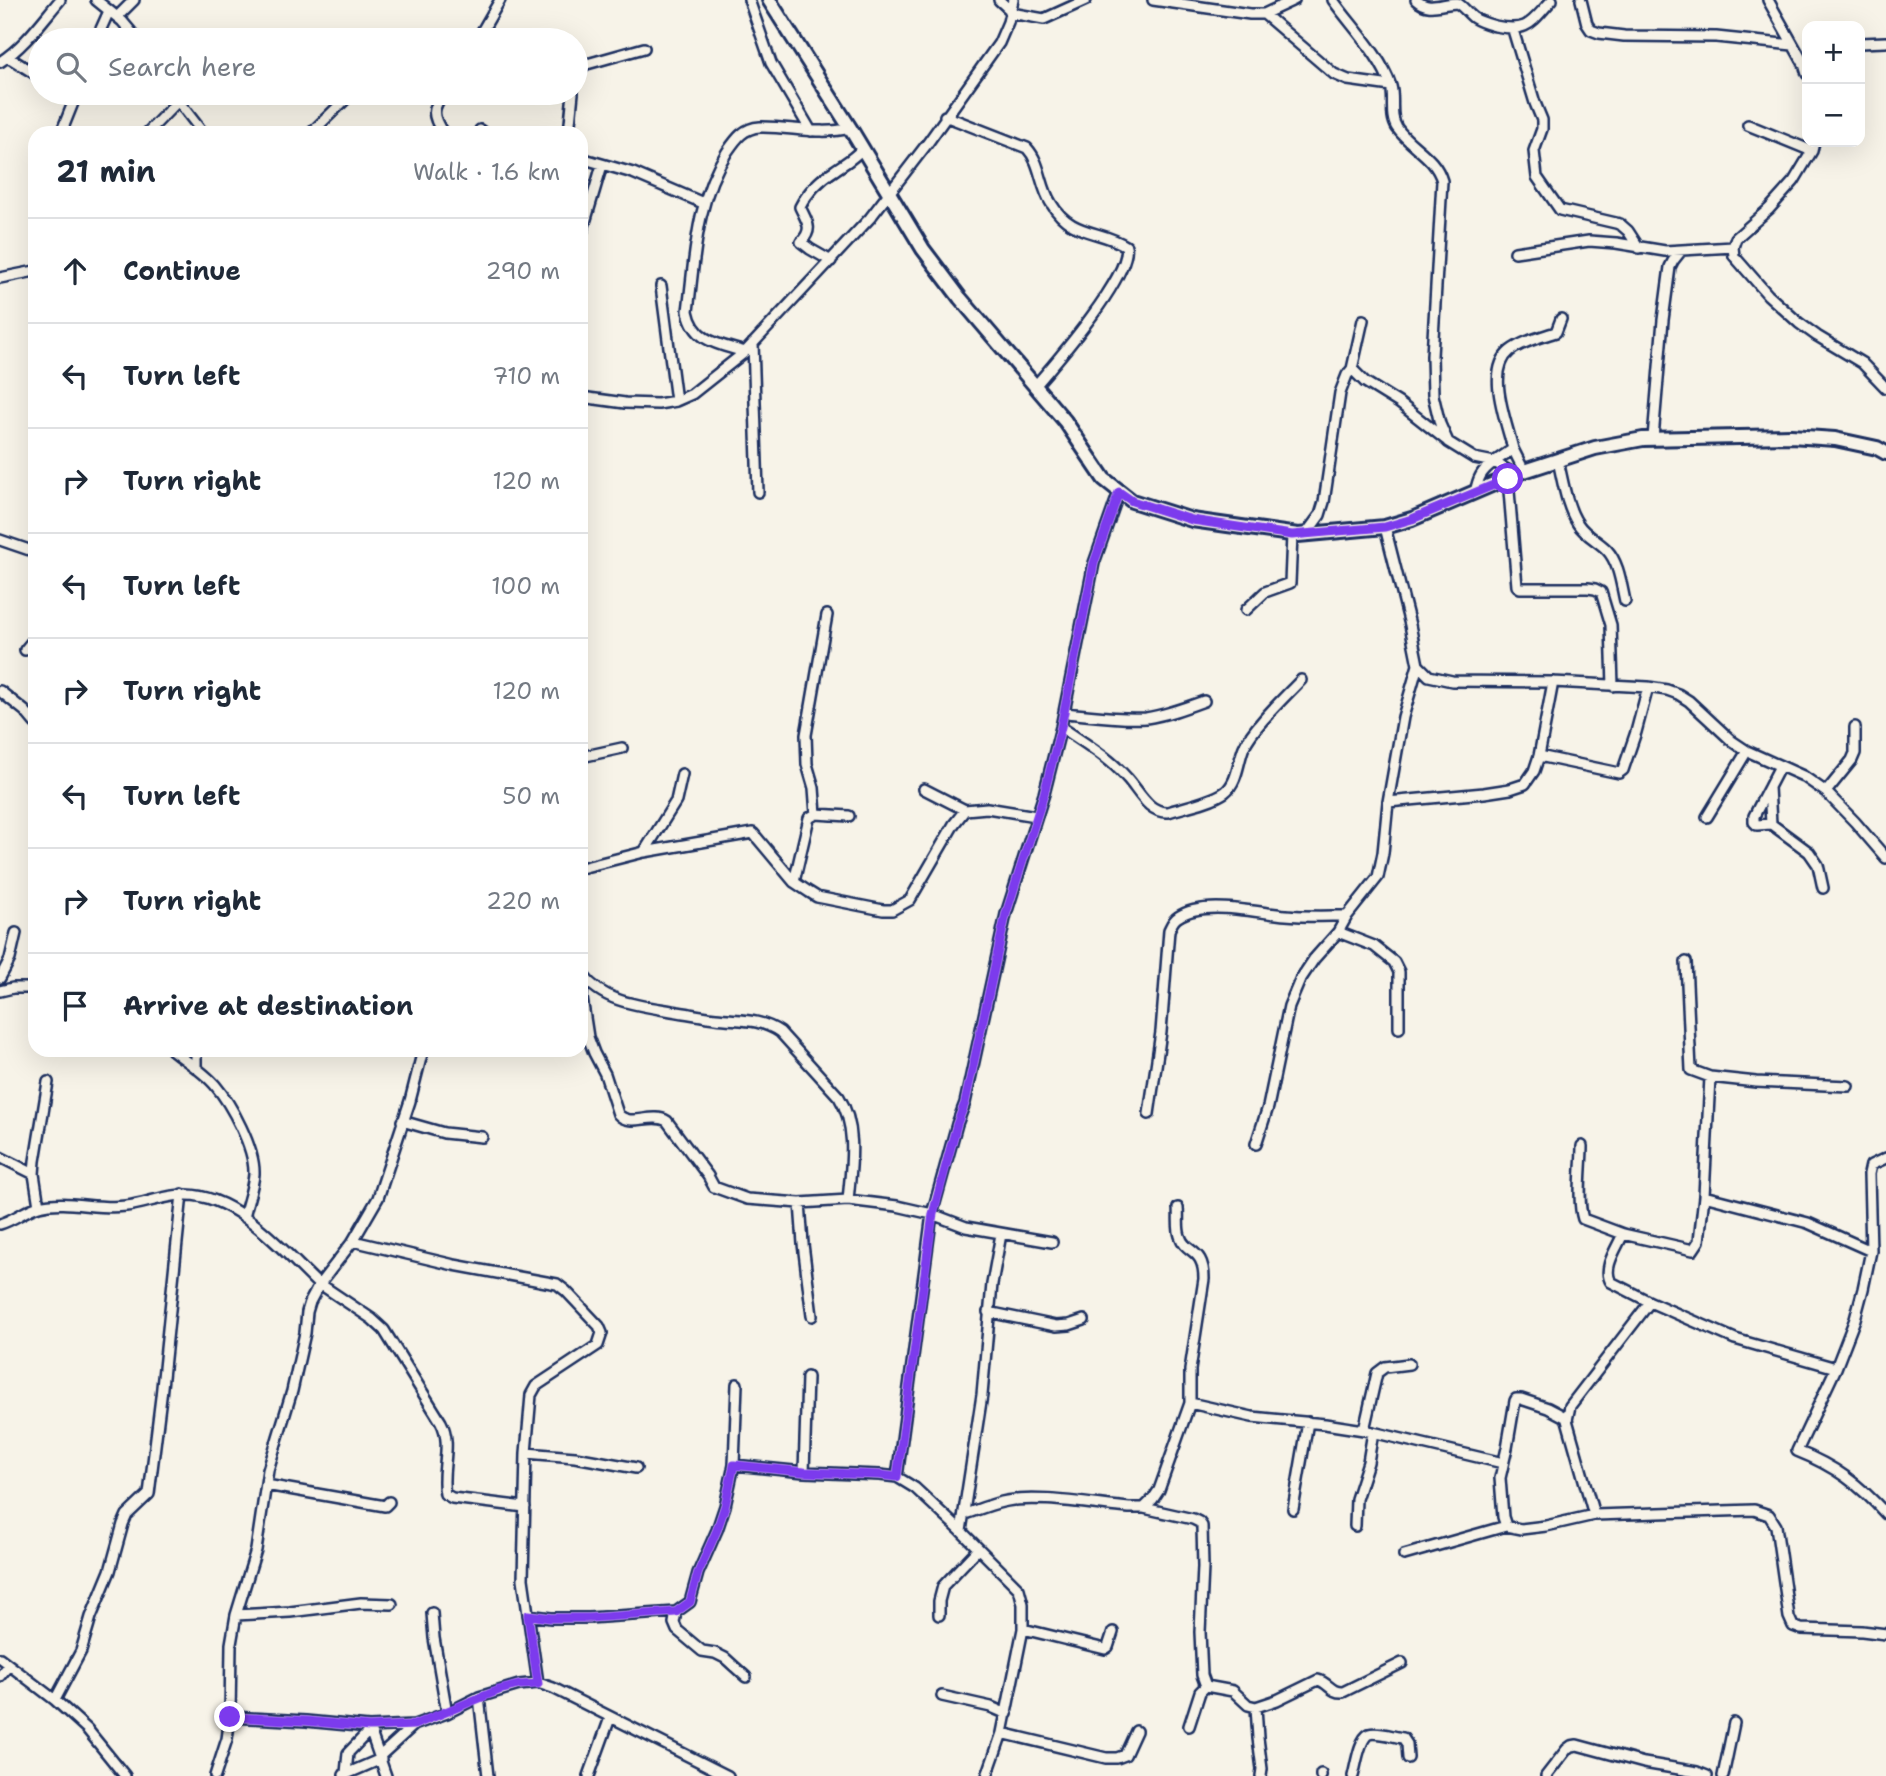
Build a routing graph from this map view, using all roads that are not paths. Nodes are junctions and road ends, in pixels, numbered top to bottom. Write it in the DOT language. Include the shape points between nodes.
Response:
graph roads {
  1 [pos="60,0"];
  2 [pos="96,0"];
  3 [pos="134,0"];
  4 [pos="500,0"];
  5 [pos="749,0"];
  6 [pos="769,0"];
  7 [pos="999,0"];
  8 [pos="1013,0"];
  9 [pos="1086,0"];
  10 [pos="1153,0"];
  11 [pos="1294,0"];
  12 [pos="1333,0"];
  13 [pos="1416,0"];
  14 [pos="1552,0"];
  15 [pos="1581,0"];
  16 [pos="1768,0"];
  17 [pos="1011,12"];
  18 [pos="113,14"];
  19 [pos="1264,14"];
  20 [pos="33,28"];
  21 [pos="104,28"];
  22 [pos="126,28"];
  23 [pos="484,28"];
  24 [pos="1513,30"];
  25 [pos="28,34"];
  26 [pos="1886,42"];
  27 [pos="1865,43"];
  28 [pos="1793,45"];
  29 [pos="644,48"];
  30 [pos="1802,58"];
  31 [pos="4,59"];
  32 [pos="588,64"];
  33 [pos="28,72"];
  34 [pos="1391,86"];
  35 [pos="70,105"];
  36 [pos="169,105"];
  37 [pos="181,105"];
  38 [pos="340,105"];
  39 [pos="436,105"];
  40 [pos="572,105"];
  41 [pos="945,116"];
  42 [pos="1748,125"];
  43 [pos="63,126"];
  44 [pos="152,126"];
  45 [pos="198,126"];
  46 [pos="318,126"];
  47 [pos="440,126"];
  48 [pos="570,126"];
  49 [pos="850,128"];
  50 [pos="811,131"];
  51 [pos="1802,142"];
  52 [pos="1812,147"];
  53 [pos="862,149"];
  54 [pos="588,160"];
  55 [pos="602,165"];
  56 [pos="889,194"];
  57 [pos="703,203"];
  58 [pos="588,212"];
  59 [pos="1733,247"];
  60 [pos="1639,248"];
  61 [pos="1681,251"];
  62 [pos="1515,252"];
  63 [pos="831,261"];
  64 [pos="28,272"];
  65 [pos="0,278"];
  66 [pos="661,286"];
  67 [pos="1561,318"];
  68 [pos="1363,320"];
  69 [pos="753,343"];
  70 [pos="745,352"];
  71 [pos="1352,369"];
  72 [pos="1036,385"];
  73 [pos="1886,388"];
  74 [pos="588,398"];
  75 [pos="676,401"];
  76 [pos="1653,438"];
  77 [pos="1448,442"];
  78 [pos="1513,449"];
  79 [pos="1886,453"];
  80 [pos="1558,461"];
  81 [pos="1494,462"];
  82 [pos="1516,475"];
  83 [pos="758,492"];
  84 [pos="1119,492"];
  85 [pos="1475,493"];
  86 [pos="1385,527"];
  87 [pos="1306,534"];
  88 [pos="1292,535"];
  89 [pos="0,540"];
  90 [pos="28,550"];
  91 [pos="1625,601"];
  92 [pos="1246,610"];
  93 [pos="827,615"];
  94 [pos="28,646"];
  95 [pos="25,650"];
  96 [pos="1418,665"];
  97 [pos="1301,680"];
  98 [pos="1553,682"];
  99 [pos="1613,686"];
  100 [pos="1648,687"];
  101 [pos="0,691"];
  102 [pos="1204,701"];
  103 [pos="1064,713"];
  104 [pos="28,715"];
  105 [pos="1061,727"];
  106 [pos="1855,727"];
  107 [pos="622,748"];
  108 [pos="1747,751"];
  109 [pos="588,755"];
  110 [pos="1539,756"];
  111 [pos="1780,766"];
  112 [pos="682,774"];
  113 [pos="1769,786"];
  114 [pos="924,789"];
  115 [pos="1826,792"];
  116 [pos="1388,802"];
  117 [pos="965,810"];
  118 [pos="816,814"];
  119 [pos="849,816"];
  120 [pos="1036,816"];
  121 [pos="1707,817"];
  122 [pos="1771,824"];
  123 [pos="644,852"];
  124 [pos="1886,858"];
  125 [pos="588,866"];
  126 [pos="794,882"];
  127 [pos="1823,888"];
  128 [pos="1347,916"];
  129 [pos="1338,932"];
  130 [pos="16,933"];
  131 [pos="1686,962"];
  132 [pos="0,978"];
  133 [pos="588,982"];
  134 [pos="28,989"];
  135 [pos="0,990"];
  136 [pos="1399,1028"];
  137 [pos="588,1037"];
  138 [pos="181,1057"];
  139 [pos="196,1057"];
  140 [pos="421,1057"];
  141 [pos="196,1068"];
  142 [pos="1710,1077"];
  143 [pos="48,1082"];
  144 [pos="1848,1086"];
  145 [pos="1149,1114"];
  146 [pos="402,1121"];
  147 [pos="482,1137"];
  148 [pos="1256,1144"];
  149 [pos="1582,1146"];
  150 [pos="0,1157"];
  151 [pos="1886,1158"];
  152 [pos="34,1174"];
  153 [pos="182,1195"];
  154 [pos="1704,1196"];
  155 [pos="848,1200"];
  156 [pos="800,1203"];
  157 [pos="39,1206"];
  158 [pos="1178,1208"];
  159 [pos="933,1214"];
  160 [pos="244,1217"];
  161 [pos="0,1224"];
  162 [pos="1001,1234"];
  163 [pos="1623,1234"];
  164 [pos="353,1241"];
  165 [pos="1052,1242"];
  166 [pos="1871,1251"];
  167 [pos="320,1285"];
  168 [pos="1650,1302"];
  169 [pos="988,1312"];
  170 [pos="812,1316"];
  171 [pos="1084,1320"];
  172 [pos="1409,1364"];
  173 [pos="1836,1368"];
  174 [pos="807,1377"];
  175 [pos="737,1384"];
  176 [pos="1190,1403"];
  177 [pos="1567,1418"];
  178 [pos="1308,1422"];
  179 [pos="1369,1431"];
  180 [pos="526,1453"];
  181 [pos="1503,1463"];
  182 [pos="734,1465"];
  183 [pos="636,1468"];
  184 [pos="804,1472"];
  185 [pos="897,1477"];
  186 [pos="266,1485"];
  187 [pos="390,1502"];
  188 [pos="525,1507"];
  189 [pos="1143,1508"];
  190 [pos="1293,1509"];
  191 [pos="965,1514"];
  192 [pos="1886,1514"];
  193 [pos="1594,1515"];
  194 [pos="1355,1526"];
  195 [pos="1506,1526"];
  196 [pos="961,1531"];
  197 [pos="978,1549"];
  198 [pos="1404,1555"];
  199 [pos="392,1604"];
  200 [pos="676,1612"];
  201 [pos="432,1614"];
  202 [pos="236,1615"];
  203 [pos="528,1615"];
  204 [pos="939,1615"];
  205 [pos="1023,1629"];
  206 [pos="1113,1632"];
  207 [pos="1886,1634"];
  208 [pos="0,1658"];
  209 [pos="1402,1662"];
  210 [pos="9,1665"];
  211 [pos="0,1676"];
  212 [pos="746,1677"];
  213 [pos="538,1684"];
  214 [pos="1206,1686"];
  215 [pos="942,1696"];
  216 [pos="479,1698"];
  217 [pos="55,1700"];
  218 [pos="1256,1707"];
  219 [pos="447,1713"];
  220 [pos="1007,1714"];
  221 [pos="230,1717"];
  222 [pos="610,1718"];
  223 [pos="1734,1723"];
  224 [pos="414,1725"];
  225 [pos="1189,1726"];
  226 [pos="369,1728"];
  227 [pos="1136,1731"];
  228 [pos="1002,1733"];
  229 [pos="381,1758"];
  230 [pos="1408,1758"];
  231 [pos="712,1773"];
  232 [pos="344,1775"];
  233 [pos="125,1776"];
  234 [pos="215,1776"];
  235 [pos="386,1776"];
  236 [pos="488,1776"];
  237 [pos="589,1776"];
  238 [pos="728,1776"];
  239 [pos="987,1776"];
  240 [pos="1261,1776"];
  241 [pos="1353,1776"];
  242 [pos="1546,1776"];
  243 [pos="1707,1776"];
  244 [pos="1723,1776"];
  1 -- 20 [label="street"];
  2 -- 18 [label="street"];
  3 -- 18 [label="street"];
  4 -- 23 [label="street"];
  5 -- 50 [label="street" via="771,63"];
  6 -- 49 [label="street"];
  7 -- 17 [label="street"];
  8 -- 17 [label="street"];
  9 -- 17 [label="street" via="1044,19"];
  10 -- 19 [label="street"];
  11 -- 19 [label="street"];
  12 -- 34 [label="street" via="1382,66"];
  13 -- 24 [label="street" via="1428,7 1457,3 1472,17"];
  14 -- 24 [label="street" via="1532,21"];
  15 -- 28 [label="street" via="1587,24 1599,33"];
  16 -- 28 [label="street"];
  17 -- 41 [label="street" via="999,43"];
  18 -- 21 [label="street"];
  18 -- 22 [label="street"];
  19 -- 34 [label="street" via="1334,74"];
  24 -- 60 [label="street" via="1542,120 1534,151 1537,177 1560,210 1620,224"];
  25 -- 31 [label="street"];
  26 -- 27 [label="street"];
  28 -- 30 [label="street"];
  29 -- 32 [label="street"];
  31 -- 33 [label="street"];
  34 -- 77 [label="street" via="1394,122 1433,162 1442,181 1432,356 1433,395"];
  35 -- 43 [label="street"];
  36 -- 44 [label="street"];
  37 -- 45 [label="street"];
  38 -- 46 [label="street"];
  39 -- 47 [label="street"];
  40 -- 48 [label="street"];
  41 -- 56 [label="street"];
  41 -- 72 [label="street" via="1027,148 1034,155 1052,206 1065,220 1081,231 1126,246 1128,253 1106,296"];
  42 -- 51 [label="street"];
  49 -- 50 [label="street"];
  49 -- 53 [label="street"];
  50 -- 57 [label="street" via="758,127 746,131 719,164"];
  52 -- 59 [label="street" via="1794,181 1736,238"];
  53 -- 56 [label="street"];
  53 -- 63 [label="street" via="813,187 800,208 809,228 801,242"];
  54 -- 55 [label="street"];
  55 -- 57 [label="street" via="653,180"];
  55 -- 58 [label="street"];
  56 -- 63 [label="street"];
  56 -- 72 [label="street" via="960,298"];
  57 -- 70 [label="street" via="690,321 703,337"];
  59 -- 61 [label="street"];
  59 -- 73 [label="street" via="1734,256 1768,295 1816,336 1861,363"];
  60 -- 61 [label="street"];
  60 -- 62 [label="street" via="1588,241"];
  61 -- 76 [label="street" via="1670,267"];
  63 -- 69 [label="street"];
  64 -- 65 [label="street"];
  66 -- 75 [label="street"];
  67 -- 78 [label="street" via="1556,332 1518,345 1501,363 1501,408"];
  68 -- 71 [label="street"];
  69 -- 70 [label="street"];
  69 -- 83 [label="street"];
  70 -- 75 [label="street" via="692,394"];
  71 -- 77 [label="street"];
  71 -- 87 [label="street" via="1340,393 1324,502"];
  72 -- 84 [label="street" via="1104,480"];
  74 -- 75 [label="street" via="625,403"];
  76 -- 79 [label="street" via="1791,436 1835,439"];
  76 -- 80 [label="street" via="1595,448"];
  77 -- 81 [label="street" via="1474,458"];
  78 -- 81 [label="street"];
  78 -- 82 [label="street"];
  80 -- 82 [label="street"];
  80 -- 91 [label="street" via="1577,523 1612,556"];
  81 -- 82 [label="street"];
  81 -- 85 [label="street" via="1479,477"];
  82 -- 85 [label="street"];
  82 -- 99 [label="street" via="1517,586 1601,592 1611,625"];
  84 -- 88 [label="street" via="1132,501 1192,520"];
  84 -- 103 [label="street" via="1094,563"];
  85 -- 86 [label="street"];
  86 -- 87 [label="street"];
  86 -- 96 [label="street"];
  87 -- 88 [label="street"];
  88 -- 92 [label="street" via="1290,583 1265,592"];
  89 -- 90 [label="street"];
  93 -- 118 [label="street" via="806,735"];
  94 -- 95 [label="street"];
  96 -- 98 [label="street" via="1429,676 1452,681"];
  96 -- 116 [label="street" via="1403,717"];
  97 -- 105 [label="street" via="1244,746 1227,790 1168,812 1154,810 1112,763"];
  98 -- 99 [label="street"];
  98 -- 110 [label="street"];
  99 -- 100 [label="street"];
  100 -- 108 [label="street" via="1668,690 1689,701"];
  100 -- 110 [label="street" via="1619,773"];
  101 -- 104 [label="street"];
  102 -- 103 [label="street" via="1149,717"];
  103 -- 105 [label="street"];
  105 -- 120 [label="street"];
  106 -- 115 [label="street" via="1852,760"];
  107 -- 109 [label="street"];
  108 -- 111 [label="street"];
  108 -- 121 [label="street"];
  110 -- 116 [label="street" via="1525,784 1510,789"];
  111 -- 113 [label="street"];
  111 -- 115 [label="street"];
  112 -- 123 [label="street" via="676,801"];
  113 -- 122 [label="street"];
  113 -- 122 [label="street" via="1754,822"];
  114 -- 117 [label="street"];
  115 -- 124 [label="street"];
  116 -- 128 [label="street" via="1378,877"];
  117 -- 120 [label="street" via="987,808"];
  117 -- 126 [label="street" via="911,900 892,910 817,897"];
  118 -- 119 [label="street"];
  118 -- 126 [label="street" via="807,820"];
  120 -- 159 [label="street" via="1006,914 965,1103"];
  122 -- 127 [label="street" via="1809,852 1818,865"];
  123 -- 125 [label="street"];
  123 -- 126 [label="street" via="753,833"];
  128 -- 129 [label="street"];
  128 -- 145 [label="street" via="1204,909 1175,918 1168,930 1161,1032"];
  129 -- 136 [label="street" via="1374,946 1394,962 1399,972"];
  129 -- 148 [label="street" via="1300,980 1289,1006"];
  130 -- 132 [label="street"];
  131 -- 142 [label="street" via="1691,1070"];
  133 -- 155 [label="street" via="620,1000 761,1022 780,1032 846,1109 851,1160"];
  134 -- 135 [label="street"];
  137 -- 156 [label="street" via="622,1119 667,1121 714,1187 747,1199"];
  138 -- 141 [label="street"];
  139 -- 141 [label="street"];
  140 -- 146 [label="street"];
  141 -- 160 [label="street" via="215,1084 245,1134 254,1174"];
  142 -- 144 [label="street"];
  142 -- 154 [label="street"];
  143 -- 152 [label="street"];
  146 -- 147 [label="street" via="444,1133"];
  146 -- 164 [label="street" via="378,1198"];
  149 -- 163 [label="street" via="1583,1219"];
  150 -- 152 [label="street"];
  151 -- 166 [label="street" via="1871,1165 1869,1174"];
  152 -- 157 [label="street"];
  153 -- 157 [label="street" via="124,1207"];
  153 -- 160 [label="street" via="220,1202"];
  153 -- 217 [label="street" via="149,1494 127,1515 81,1651"];
  154 -- 163 [label="street" via="1699,1241 1693,1250"];
  154 -- 166 [label="street" via="1808,1223"];
  155 -- 156 [label="street"];
  155 -- 159 [label="street"];
  156 -- 170 [label="street"];
  157 -- 161 [label="street"];
  158 -- 176 [label="street" via="1180,1236 1204,1268"];
  159 -- 162 [label="street"];
  159 -- 185 [label="street"];
  160 -- 167 [label="street"];
  162 -- 165 [label="street"];
  162 -- 169 [label="street"];
  163 -- 168 [label="street" via="1607,1276"];
  164 -- 167 [label="street"];
  164 -- 180 [label="street" via="556,1284 599,1326 598,1345 533,1390"];
  166 -- 173 [label="street" via="1855,1319"];
  167 -- 186 [label="street" via="307,1311 292,1391"];
  167 -- 188 [label="street" via="384,1330 441,1422 446,1439 445,1494"];
  168 -- 173 [label="street" via="1735,1339"];
  168 -- 177 [label="street" via="1570,1406"];
  169 -- 171 [label="street" via="1056,1326"];
  169 -- 191 [label="street"];
  172 -- 179 [label="street" via="1385,1367 1377,1373"];
  173 -- 192 [label="street" via="1797,1451 1837,1469"];
  174 -- 184 [label="street"];
  175 -- 182 [label="street"];
  176 -- 178 [label="street" via="1252,1417"];
  176 -- 189 [label="street" via="1159,1490"];
  177 -- 181 [label="street" via="1516,1399"];
  177 -- 193 [label="street"];
  178 -- 179 [label="street"];
  178 -- 190 [label="street"];
  179 -- 181 [label="street"];
  179 -- 194 [label="street" via="1368,1462 1356,1499"];
  180 -- 183 [label="street"];
  180 -- 188 [label="street"];
  181 -- 195 [label="street" via="1500,1478"];
  182 -- 184 [label="street"];
  182 -- 200 [label="street" via="725,1506 690,1602"];
  184 -- 185 [label="street"];
  185 -- 196 [label="street"];
  186 -- 187 [label="street" via="385,1506"];
  186 -- 202 [label="street" via="256,1550"];
  188 -- 203 [label="street" via="523,1579"];
  189 -- 191 [label="street" via="1021,1500"];
  189 -- 214 [label="street" via="1193,1519 1202,1526 1200,1632"];
  191 -- 196 [label="street"];
  193 -- 195 [label="street" via="1546,1526"];
  193 -- 207 [label="street" via="1754,1510 1769,1515 1776,1526 1793,1626"];
  195 -- 198 [label="street"];
  196 -- 197 [label="street"];
  197 -- 204 [label="street" via="943,1586"];
  197 -- 205 [label="street" via="1019,1589"];
  199 -- 202 [label="street"];
  200 -- 203 [label="street" via="589,1618"];
  200 -- 212 [label="street" via="677,1630 702,1651 725,1658"];
  201 -- 219 [label="street"];
  202 -- 221 [label="street"];
  203 -- 213 [label="street"];
  205 -- 206 [label="street" via="1105,1649"];
  205 -- 220 [label="street"];
  208 -- 210 [label="street"];
  209 -- 218 [label="street" via="1343,1692 1318,1680"];
  210 -- 211 [label="street"];
  210 -- 217 [label="street"];
  213 -- 216 [label="street"];
  213 -- 222 [label="street"];
  214 -- 218 [label="street" via="1233,1691"];
  214 -- 225 [label="street"];
  215 -- 220 [label="street"];
  216 -- 219 [label="street"];
  216 -- 236 [label="street"];
  217 -- 233 [label="street" via="87,1729"];
  218 -- 240 [label="street"];
  219 -- 224 [label="street"];
  220 -- 228 [label="street"];
  221 -- 226 [label="street"];
  221 -- 234 [label="street"];
  222 -- 231 [label="street"];
  222 -- 237 [label="street"];
  223 -- 244 [label="street"];
  224 -- 226 [label="street"];
  224 -- 229 [label="street"];
  226 -- 229 [label="street"];
  226 -- 232 [label="street" via="348,1753"];
  227 -- 228 [label="street" via="1125,1755 1117,1758"];
  228 -- 239 [label="street"];
  229 -- 232 [label="street"];
  229 -- 235 [label="street"];
  230 -- 241 [label="street" via="1403,1738 1373,1733 1362,1741"];
  231 -- 238 [label="street"];
  242 -- 243 [label="street" via="1567,1749 1577,1745"];
}
